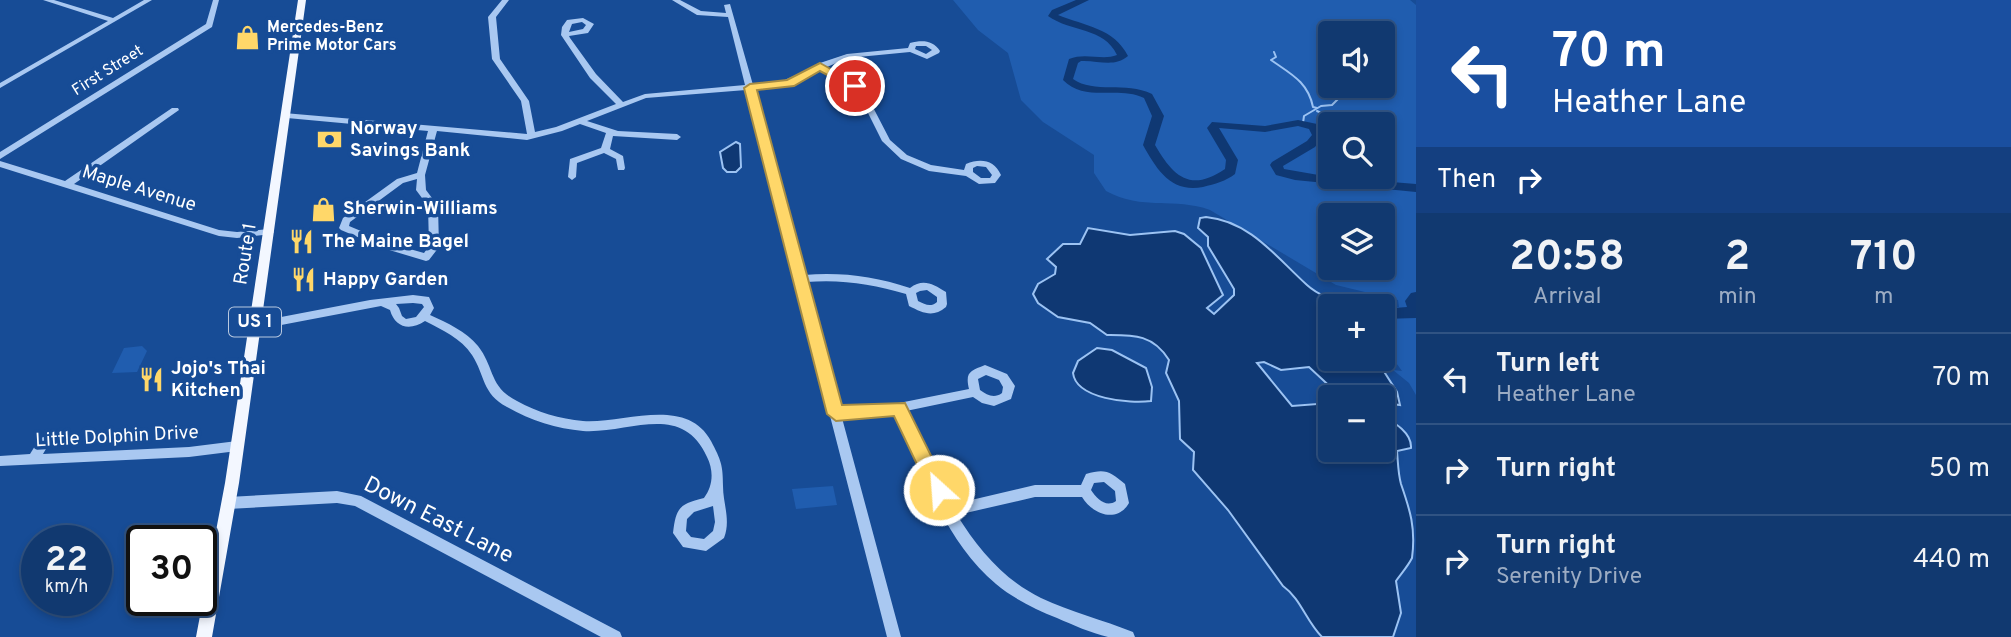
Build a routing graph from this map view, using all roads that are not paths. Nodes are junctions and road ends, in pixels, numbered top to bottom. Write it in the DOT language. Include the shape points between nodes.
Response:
graph roads {
  1 [pos="46,0"];
  2 [pos="149,0"];
  3 [pos="216,0"];
  4 [pos="302,0"];
  5 [pos="506,0"];
  6 [pos="674,0"];
  7 [pos="114,20"];
  8 [pos="565,35"];
  9 [pos="911,50"];
  10 [pos="820,66"];
  11 [pos="0,86"];
  12 [pos="750,88"];
  13 [pos="620,103"];
  14 [pos="175,110"];
  15 [pos="287,115"];
  16 [pos="579,121"];
  17 [pos="433,129"];
  18 [pos="610,132"];
  19 [pos="532,136"];
  20 [pos="677,137"];
  21 [pos="605,150"];
  22 [pos="0,156"];
  23 [pos="0,164"];
  24 [pos="621,168"];
  25 [pos="968,173"];
  26 [pos="421,175"];
  27 [pos="572,177"];
  28 [pos="66,184"];
  29 [pos="269,232"];
  30 [pos="800,279"];
  31 [pos="911,292"];
  32 [pos="384,303"];
  33 [pos="425,317"];
  34 [pos="255,326"];
  35 [pos="975,392"];
  36 [pos="899,408"];
  37 [pos="836,414"];
  38 [pos="44,442"];
  39 [pos="237,446"];
  40 [pos="33,460"];
  41 [pos="0,461"];
  42 [pos="717,488"];
  43 [pos="1086,491"];
  44 [pos="228,503"];
  45 [pos="948,511"];
  46 [pos="204,637"];
  47 [pos="615,637"];
  48 [pos="894,637"];
  49 [pos="1128,637"];
  1 -- 7 [label="street"];
  2 -- 7 [label="street"];
  3 -- 22 [label="street, First Street" via="209,25"];
  4 -- 15 [label="main road, Route 1 / US 1"];
  5 -- 19 [label="street" via="492,17 495,54 501,70 525,101"];
  6 -- 12 [label="street" via="700,13 729,10"];
  7 -- 11 [label="street"];
  8 -- 13 [label="street" via="593,76"];
  9 -- 10 [label="street" via="847,56"];
  10 -- 12 [label="street" via="789,83"];
  10 -- 25 [label="street" via="860,90 882,135 896,151 923,166"];
  12 -- 13 [label="street" via="654,95"];
  12 -- 30 [label="street"];
  13 -- 16 [label="street"];
  14 -- 28 [label="street"];
  15 -- 17 [label="street"];
  15 -- 29 [label="main road, Route 1 / US 1"];
  16 -- 18 [label="street"];
  16 -- 19 [label="street"];
  17 -- 19 [label="street"];
  17 -- 26 [label="street"];
  18 -- 20 [label="street"];
  18 -- 21 [label="street"];
  21 -- 24 [label="street" via="620,158"];
  21 -- 27 [label="street" via="576,159"];
  23 -- 28 [label="street, Maple Avenue"];
  26 -- 26 [label="street" via="421,190 433,206 435,239 426,257 344,228 346,219 398,182"];
  28 -- 29 [label="street, Maple Avenue" via="219,233"];
  29 -- 34 [label="main road, Route 1 / US 1"];
  30 -- 31 [label="street" via="850,275"];
  30 -- 37 [label="street"];
  32 -- 33 [label="street" via="405,323"];
  32 -- 33 [label="street" via="423,299 429,306"];
  32 -- 34 [label="street"];
  33 -- 42 [label="street" via="474,348 496,394 520,407 579,426 648,418 671,420 691,429 712,453"];
  34 -- 39 [label="main road, Route 1 / US 1"];
  35 -- 36 [label="street"];
  36 -- 37 [label="street"];
  36 -- 45 [label="street"];
  37 -- 48 [label="street"];
  38 -- 40 [label="street"];
  39 -- 40 [label="street, Little Dolphin Drive"];
  39 -- 44 [label="main road, Route 1 / US 1"];
  40 -- 41 [label="street, Little Dolphin Drive"];
  42 -- 42 [label="street" via="708,503 687,509 679,519 679,533 688,543 706,545 719,534"];
  43 -- 45 [label="street" via="1035,491"];
  44 -- 46 [label="main road, Route 1 / US 1"];
  44 -- 47 [label="street, Down East Lane" via="357,500"];
  45 -- 49 [label="street" via="974,554 1012,588 1036,602"];
}
